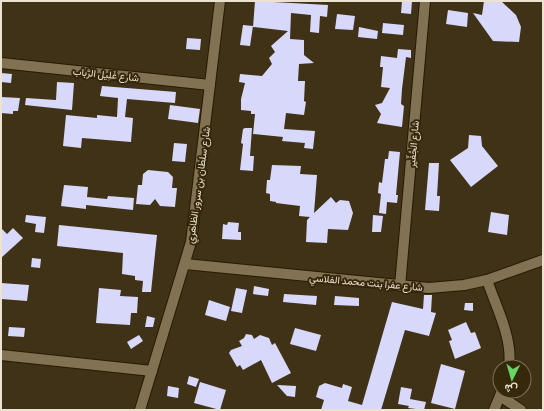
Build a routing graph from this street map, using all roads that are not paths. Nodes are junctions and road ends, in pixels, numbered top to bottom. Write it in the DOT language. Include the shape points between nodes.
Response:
graph roads {
  1 [pos="220,1"];
  2 [pos="425,1"];
  3 [pos="1,62"];
  4 [pos="210,85"];
  5 [pos="543,260"];
  6 [pos="185,264"];
  7 [pos="487,280"];
  8 [pos="400,286"];
  9 [pos="1,355"];
  10 [pos="509,359"];
  11 [pos="152,371"];
  12 [pos="499,399"];
  13 [pos="508,399"];
  14 [pos="140,410"];
  15 [pos="494,410"];
  16 [pos="520,410"];
  1 -- 4 [label="street, شارع سلطان بن سرور الظاهري"];
  2 -- 8 [label="street, شارع الجُفِّير"];
  3 -- 4 [label="street, شارع غَلِيل الرَّباب"];
  4 -- 6 [label="street, شارع سلطان بن سرور الظاهري" via="195,216"];
  5 -- 7 [label="street, شارع عفرا بنت محمد الفلاسي"];
  6 -- 8 [label="street, شارع عفرا بنت محمد الفلاسي"];
  6 -- 11 [label="street, شارع سلطان بن سرور الظاهري"];
  7 -- 8 [label="street, شارع عفرا بنت محمد الفلاسي" via="429,288"];
  7 -- 10 [label="street" via="506,338"];
  9 -- 11 [label="street"];
  11 -- 14 [label="street, شارع سلطان بن سرور الظاهري"];
  12 -- 15 [label="street"];
  13 -- 16 [label="street"];
}
